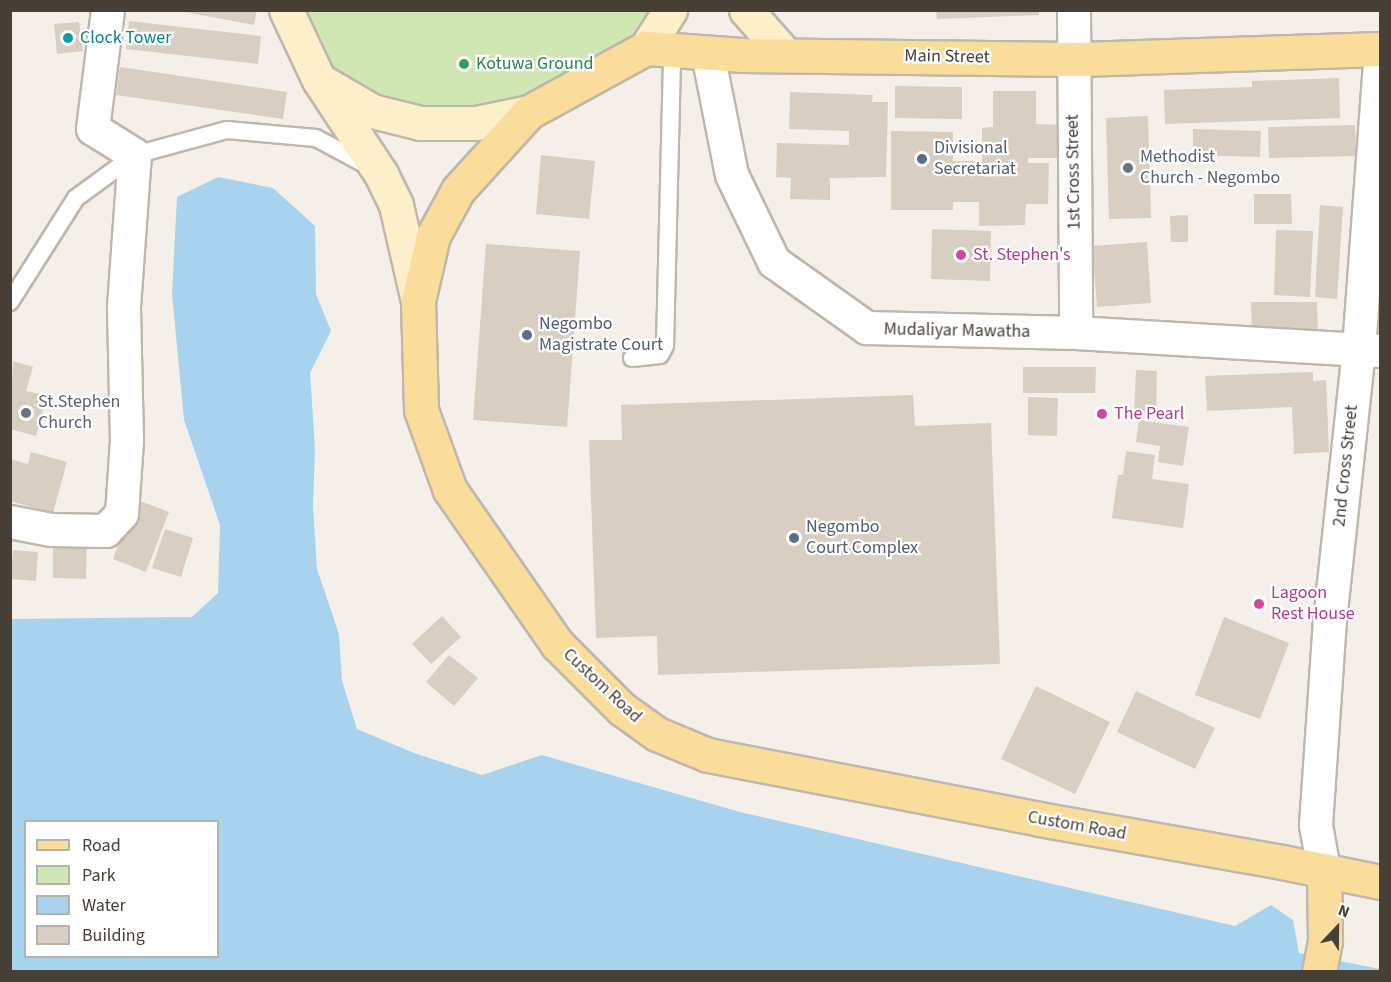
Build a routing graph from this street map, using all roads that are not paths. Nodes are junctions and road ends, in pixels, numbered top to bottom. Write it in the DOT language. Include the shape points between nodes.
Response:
graph roads {
  1 [pos="108,10"];
  2 [pos="286,10"];
  3 [pos="670,10"];
  4 [pos="746,10"];
  5 [pos="1074,10"];
  6 [pos="659,49"];
  7 [pos="1380,49"];
  8 [pos="708,54"];
  9 [pos="786,56"];
  10 [pos="1073,59"];
  11 [pos="1380,61"];
  12 [pos="319,80"];
  13 [pos="529,112"];
  14 [pos="135,154"];
  15 [pos="381,174"];
  16 [pos="418,301"];
  17 [pos="10,302"];
  18 [pos="1076,333"];
  19 [pos="1370,350"];
  20 [pos="632,358"];
  21 [pos="10,522"];
  22 [pos="1324,870"];
  23 [pos="1380,882"];
  24 [pos="1322,956"];
  1 -- 14 [label="street" via="93,129"];
  2 -- 12 [label="street"];
  3 -- 6 [label="street"];
  4 -- 9 [label="street"];
  5 -- 10 [label="street, 1st Cross Street"];
  6 -- 8 [label="main road, Main Street"];
  6 -- 13 [label="main road"];
  6 -- 20 [label="lane" via="665,346 660,355"];
  7 -- 10 [label="main road, Main Street"];
  8 -- 9 [label="main road, Main Street"];
  8 -- 18 [label="street, Mudaliyar Mawatha" via="732,175 774,262 867,328"];
  9 -- 10 [label="main road, Main Street"];
  10 -- 18 [label="street, 1st Cross Street"];
  11 -- 19 [label="street, 2nd Cross Street"];
  12 -- 13 [label="street" via="372,111 420,123 476,123"];
  12 -- 15 [label="street"];
  13 -- 16 [label="main road, Custom Road" via="458,190 433,236"];
  14 -- 15 [label="lane" via="227,130 316,138"];
  14 -- 17 [label="lane" via="76,198"];
  14 -- 21 [label="street" via="124,307 127,441 122,514 106,531 51,530"];
  15 -- 16 [label="street" via="396,205"];
  16 -- 22 [label="main road, Custom Road" via="420,410 450,490 557,644 622,709 657,734 719,757"];
  18 -- 19 [label="street, Mudaliyar Mawatha"];
  19 -- 22 [label="street, 2nd Cross Street" via="1330,621 1316,825"];
  22 -- 23 [label="main road, Custom Road"];
  22 -- 24 [label="main road"];
}
